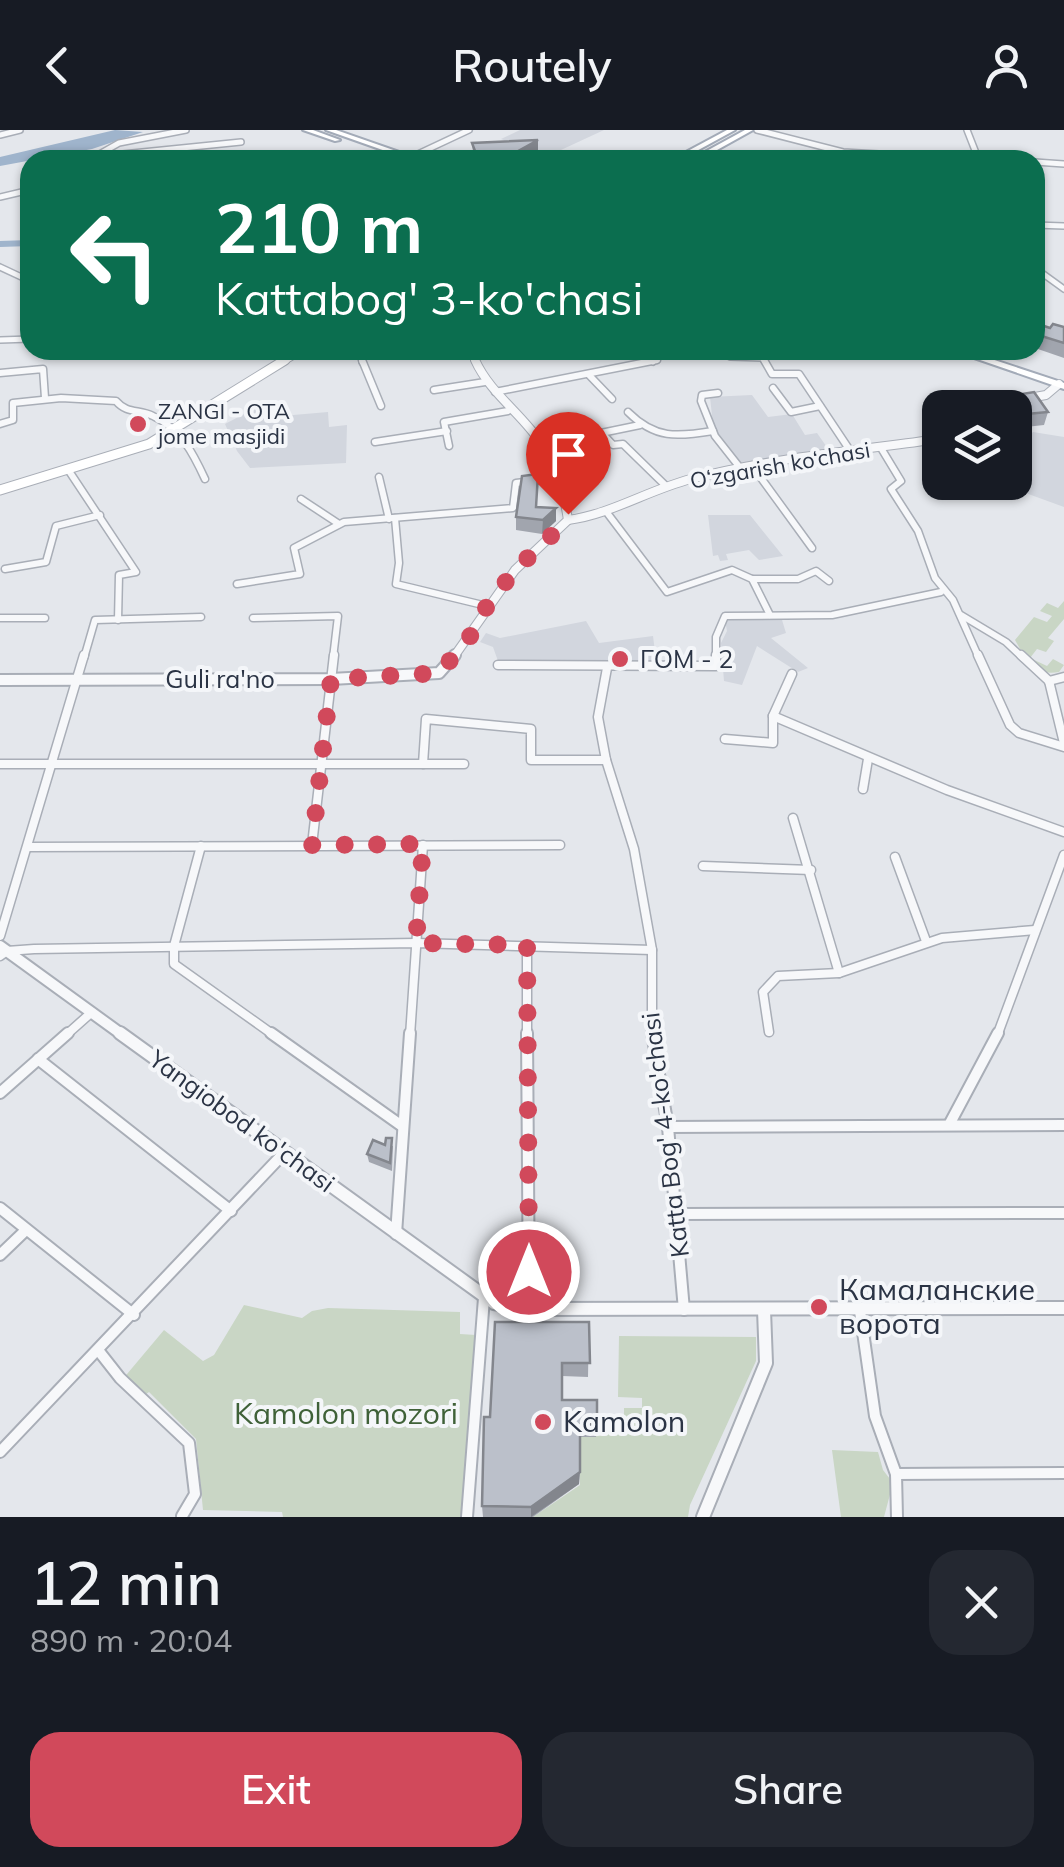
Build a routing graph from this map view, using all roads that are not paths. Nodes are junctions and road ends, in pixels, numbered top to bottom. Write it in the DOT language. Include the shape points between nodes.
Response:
graph roads {
  1 [pos="20,130"];
  2 [pos="186,130"];
  3 [pos="306,130"];
  4 [pos="329,130"];
  5 [pos="469,130"];
  6 [pos="732,130"];
  7 [pos="754,130"];
  8 [pos="2,132"];
  9 [pos="241,142"];
  10 [pos="105,150"];
  11 [pos="166,150"];
  12 [pos="365,150"];
  13 [pos="386,150"];
  14 [pos="429,150"];
  15 [pos="694,150"];
  16 [pos="714,150"];
  17 [pos="834,150"];
  18 [pos="277,360"];
  19 [pos="282,360"];
  20 [pos="362,360"];
  21 [pos="476,360"];
  22 [pos="656,360"];
  23 [pos="765,360"];
  24 [pos="990,360"];
  25 [pos="1008,360"];
  26 [pos="271,366"];
  27 [pos="0,373"];
  28 [pos="589,375"];
  29 [pos="1063,381"];
  30 [pos="485,382"];
  31 [pos="772,388"];
  32 [pos="434,390"];
  33 [pos="495,392"];
  34 [pos="718,393"];
  35 [pos="1032,397"];
  36 [pos="45,398"];
  37 [pos="612,399"];
  38 [pos="382,406"];
  39 [pos="820,406"];
  40 [pos="508,410"];
  41 [pos="628,412"];
  42 [pos="0,424"];
  43 [pos="640,425"];
  44 [pos="172,428"];
  45 [pos="446,431"];
  46 [pos="712,431"];
  47 [pos="603,434"];
  48 [pos="375,442"];
  49 [pos="922,442"];
  50 [pos="543,445"];
  51 [pos="449,446"];
  52 [pos="881,448"];
  53 [pos="851,452"];
  54 [pos="753,467"];
  55 [pos="742,469"];
  56 [pos="69,470"];
  57 [pos="379,477"];
  58 [pos="205,478"];
  59 [pos="559,478"];
  60 [pos="666,485"];
  61 [pos="0,487"];
  62 [pos="300,499"];
  63 [pos="608,514"];
  64 [pos="100,516"];
  65 [pos="392,518"];
  66 [pos="568,520"];
  67 [pos="340,524"];
  68 [pos="812,548"];
  69 [pos="6,569"];
  70 [pos="752,579"];
  71 [pos="829,581"];
  72 [pos="237,584"];
  73 [pos="941,592"];
  74 [pos="487,606"];
  75 [pos="958,613"];
  76 [pos="770,615"];
  77 [pos="202,616"];
  78 [pos="0,618"];
  79 [pos="45,618"];
  80 [pos="253,618"];
  81 [pos="118,620"];
  82 [pos="498,665"];
  83 [pos="607,668"];
  84 [pos="792,674"];
  85 [pos="1064,677"];
  86 [pos="331,679"];
  87 [pos="0,680"];
  88 [pos="75,680"];
  89 [pos="1049,681"];
  90 [pos="773,716"];
  91 [pos="725,739"];
  92 [pos="1064,745"];
  93 [pos="868,759"];
  94 [pos="606,760"];
  95 [pos="322,762"];
  96 [pos="52,763"];
  97 [pos="0,764"];
  98 [pos="424,764"];
  99 [pos="464,764"];
  100 [pos="863,789"];
  101 [pos="794,818"];
  102 [pos="1064,832"];
  103 [pos="423,844"];
  104 [pos="312,845"];
  105 [pos="201,846"];
  106 [pos="560,846"];
  107 [pos="28,848"];
  108 [pos="1064,855"];
  109 [pos="895,857"];
  110 [pos="703,866"];
  111 [pos="811,870"];
  112 [pos="1035,930"];
  113 [pos="0,936"];
  114 [pos="926,941"];
  115 [pos="416,943"];
  116 [pos="527,945"];
  117 [pos="174,946"];
  118 [pos="652,950"];
  119 [pos="2,951"];
  120 [pos="840,973"];
  121 [pos="92,1012"];
  122 [pos="769,1032"];
  123 [pos="38,1060"];
  124 [pos="0,1093"];
  125 [pos="948,1125"];
  126 [pos="1064,1125"];
  127 [pos="402,1126"];
  128 [pos="668,1127"];
  129 [pos="285,1152"];
  130 [pos="0,1208"];
  131 [pos="231,1210"];
  132 [pos="1064,1212"];
  133 [pos="677,1214"];
  134 [pos="26,1230"];
  135 [pos="396,1234"];
  136 [pos="0,1255"];
  137 [pos="484,1298"];
  138 [pos="1064,1308"];
  139 [pos="529,1309"];
  140 [pos="684,1310"];
  141 [pos="764,1310"];
  142 [pos="860,1311"];
  143 [pos="134,1315"];
  144 [pos="98,1350"];
  145 [pos="0,1452"];
  146 [pos="1064,1473"];
  147 [pos="896,1474"];
  148 [pos="182,1517"];
  149 [pos="193,1517"];
  150 [pos="467,1517"];
  151 [pos="703,1517"];
  152 [pos="897,1517"];
  1 -- 8 [label="street"];
  2 -- 10 [label="street"];
  3 -- 12 [label="main road"];
  4 -- 13 [label="main road"];
  5 -- 14 [label="street"];
  6 -- 15 [label="main road"];
  7 -- 16 [label="main road"];
  7 -- 17 [label="street"];
  9 -- 11 [label="street"];
  18 -- 26 [label="main road"];
  19 -- 26 [label="main road"];
  20 -- 38 [label="street"];
  21 -- 30 [label="street"];
  22 -- 28 [label="street"];
  23 -- 39 [label="street" via="772,374 797,373"];
  24 -- 29 [label="main road"];
  25 -- 29 [label="main road"];
  26 -- 44 [label="main road"];
  27 -- 36 [label="street" via="43,369"];
  28 -- 33 [label="street"];
  28 -- 37 [label="street"];
  29 -- 35 [label="street"];
  30 -- 32 [label="street"];
  30 -- 33 [label="street"];
  31 -- 39 [label="street" via="791,412"];
  33 -- 40 [label="street"];
  34 -- 46 [label="street" via="701,397"];
  36 -- 42 [label="street" via="12,403 13,420"];
  36 -- 44 [label="street" via="111,399"];
  39 -- 53 [label="street"];
  40 -- 45 [label="street" via="444,422"];
  40 -- 50 [label="street"];
  41 -- 43 [label="street"];
  43 -- 46 [label="street" via="668,439"];
  43 -- 47 [label="street"];
  44 -- 56 [label="main road" via="136,450"];
  44 -- 58 [label="street"];
  44 -- 61 [label="main road"];
  45 -- 48 [label="street"];
  45 -- 51 [label="street"];
  46 -- 55 [label="street"];
  47 -- 50 [label="street"];
  47 -- 60 [label="street"];
  49 -- 52 [label="street, O‘zgarish ko‘chasi"];
  50 -- 59 [label="street"];
  52 -- 53 [label="street, O‘zgarish ko‘chasi"];
  52 -- 73 [label="street" via="901,481 891,489 924,542"];
  53 -- 54 [label="street, O‘zgarish ko‘chasi"];
  54 -- 55 [label="street, O‘zgarish ko‘chasi"];
  54 -- 68 [label="street"];
  55 -- 60 [label="street, O‘zgarish ko‘chasi"];
  56 -- 61 [label="main road"];
  56 -- 64 [label="street"];
  57 -- 65 [label="street"];
  59 -- 65 [label="street" via="516,484 513,508"];
  59 -- 66 [label="street"];
  60 -- 63 [label="street, O‘zgarish ko‘chasi"];
  62 -- 67 [label="street"];
  63 -- 66 [label="street, O‘zgarish ko‘chasi"];
  63 -- 70 [label="street" via="667,592 732,570"];
  64 -- 69 [label="street" via="56,526 46,562"];
  64 -- 81 [label="street" via="136,572 119,576"];
  65 -- 67 [label="street"];
  65 -- 74 [label="street" via="396,584"];
  66 -- 74 [label="street"];
  67 -- 72 [label="street" via="294,548 300,574"];
  70 -- 71 [label="street" via="798,579 816,571"];
  70 -- 76 [label="street"];
  73 -- 75 [label="street"];
  73 -- 76 [label="street" via="832,615"];
  74 -- 86 [label="street, Guli ra'no" via="439,673"];
  75 -- 89 [label="street" via="1006,642"];
  75 -- 92 [label="street" via="1010,725"];
  76 -- 83 [label="street" via="724,616 716,666"];
  77 -- 81 [label="street"];
  78 -- 79 [label="street"];
  80 -- 86 [label="street" via="338,616"];
  81 -- 88 [label="street" via="94,620"];
  82 -- 83 [label="street"];
  83 -- 94 [label="street, Katta Bog' 4-ko'chasi" via="598,718"];
  84 -- 90 [label="street"];
  85 -- 89 [label="street"];
  86 -- 88 [label="street, Guli ra'no"];
  86 -- 95 [label="street"];
  87 -- 88 [label="street, Guli ra'no"];
  88 -- 96 [label="street"];
  89 -- 92 [label="street"];
  90 -- 91 [label="street" via="773,743"];
  90 -- 93 [label="street"];
  93 -- 100 [label="street"];
  93 -- 102 [label="street"];
  94 -- 98 [label="street" via="531,760 530,729 426,719"];
  94 -- 118 [label="street, Katta Bog' 4-ko'chasi" via="634,849"];
  95 -- 96 [label="street"];
  95 -- 98 [label="street"];
  95 -- 104 [label="street"];
  96 -- 97 [label="street"];
  96 -- 107 [label="street"];
  98 -- 99 [label="street"];
  101 -- 111 [label="street"];
  103 -- 104 [label="street"];
  103 -- 106 [label="street"];
  103 -- 115 [label="street"];
  104 -- 105 [label="street"];
  105 -- 107 [label="street"];
  105 -- 117 [label="street"];
  107 -- 113 [label="street"];
  108 -- 112 [label="street"];
  109 -- 114 [label="street"];
  110 -- 111 [label="street"];
  111 -- 120 [label="street"];
  112 -- 114 [label="street"];
  112 -- 125 [label="street" via="988,1055"];
  114 -- 120 [label="street"];
  115 -- 116 [label="street"];
  115 -- 117 [label="street"];
  115 -- 127 [label="street"];
  116 -- 118 [label="street"];
  116 -- 139 [label="street"];
  117 -- 119 [label="street"];
  117 -- 127 [label="street" via="174,964"];
  118 -- 128 [label="street, Katta Bog' 4-ko'chasi" via="652,1040"];
  119 -- 121 [label="street, Yangiobod ko'chasi"];
  120 -- 122 [label="street" via="778,976 763,992"];
  121 -- 123 [label="street"];
  121 -- 129 [label="street, Yangiobod ko'chasi"];
  123 -- 124 [label="street"];
  123 -- 131 [label="street"];
  125 -- 126 [label="street"];
  125 -- 128 [label="street"];
  127 -- 135 [label="street"];
  128 -- 133 [label="street, Katta Bog' 4-ko'chasi"];
  129 -- 131 [label="street"];
  129 -- 135 [label="street, Yangiobod ko'chasi"];
  130 -- 134 [label="street"];
  131 -- 143 [label="street"];
  132 -- 133 [label="street"];
  133 -- 140 [label="street, Katta Bog' 4-ko'chasi"];
  134 -- 136 [label="street"];
  134 -- 143 [label="street"];
  135 -- 137 [label="street, Yangiobod ko'chasi"];
  137 -- 139 [label="street"];
  137 -- 150 [label="street"];
  138 -- 142 [label="street"];
  139 -- 140 [label="street"];
  140 -- 141 [label="street"];
  141 -- 142 [label="street"];
  141 -- 151 [label="street" via="766,1362"];
  142 -- 147 [label="street" via="875,1416"];
  143 -- 144 [label="street"];
  144 -- 145 [label="street"];
  144 -- 148 [label="street" via="190,1443 195,1494"];
  146 -- 147 [label="street"];
  147 -- 152 [label="street"];
  148 -- 149 [label="street"];
}
